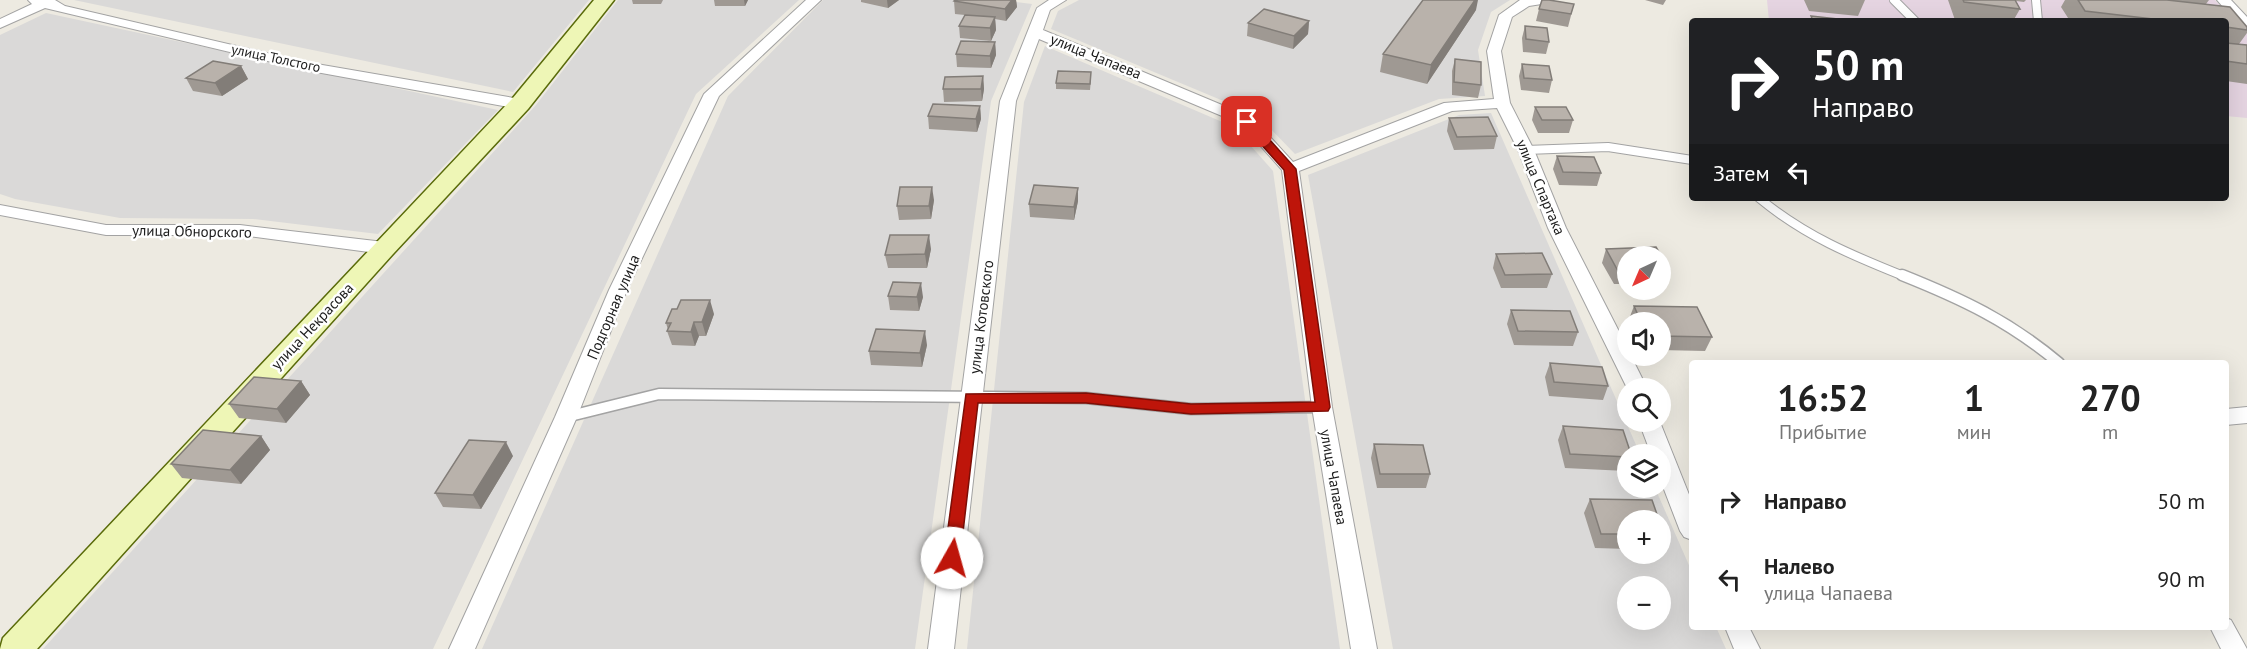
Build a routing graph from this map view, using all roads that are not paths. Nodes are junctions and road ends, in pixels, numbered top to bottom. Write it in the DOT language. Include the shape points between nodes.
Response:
graph roads {
  1 [pos="604,0"];
  2 [pos="814,0"];
  3 [pos="1054,0"];
  4 [pos="1059,0"];
  5 [pos="1543,0"];
  6 [pos="1894,0"];
  7 [pos="2036,0"];
  8 [pos="2224,0"];
  9 [pos="43,1"];
  10 [pos="1912,18"];
  11 [pos="2038,18"];
  12 [pos="0,24"];
  13 [pos="2247,26"];
  14 [pos="1035,32"];
  15 [pos="520,104"];
  16 [pos="1502,104"];
  17 [pos="1526,150"];
  18 [pos="1689,160"];
  19 [pos="1290,169"];
  20 [pos="1764,201"];
  21 [pos="0,210"];
  22 [pos="384,248"];
  23 [pos="2056,360"];
  24 [pos="1632,378"];
  25 [pos="972,398"];
  26 [pos="1323,407"];
  27 [pos="2247,415"];
  28 [pos="566,417"];
  29 [pos="2229,417"];
  30 [pos="1653,432"];
  31 [pos="1689,523"];
  32 [pos="1738,630"];
  33 [pos="2224,630"];
  34 [pos="15,649"];
  35 [pos="462,649"];
  36 [pos="941,649"];
  37 [pos="1364,649"];
  38 [pos="1747,649"];
  39 [pos="2234,649"];
  1 -- 15 [label="main road, улица Некрасова"];
  2 -- 28 [label="street, Подгорная улица" via="712,94 618,290"];
  3 -- 4 [label="street"];
  4 -- 14 [label="street, улица Котовского" via="1044,8"];
  5 -- 16 [label="street, улица Спартака" via="1525,3 1506,15 1494,51"];
  6 -- 10 [label="lane"];
  7 -- 11 [label="lane"];
  8 -- 13 [label="street"];
  9 -- 12 [label="street"];
  9 -- 15 [label="street, улица Толстого" via="305,66"];
  14 -- 19 [label="street, улица Чапаева" via="1188,93 1247,122"];
  14 -- 25 [label="street, улица Котовского" via="1008,101"];
  15 -- 22 [label="main road, улица Некрасова"];
  16 -- 17 [label="street, улица Спартака"];
  16 -- 19 [label="street" via="1450,106"];
  17 -- 18 [label="lane" via="1608,147"];
  17 -- 24 [label="street, улица Спартака" via="1557,228"];
  19 -- 26 [label="street, улица Чапаева"];
  20 -- 23 [label="lane" via="1788,222 1839,250 1964,300 2027,336"];
  21 -- 22 [label="street, улица Обнорского" via="106,230 240,230"];
  22 -- 34 [label="main road, улица Некрасова"];
  25 -- 26 [label="lane" via="1086,398 1191,409"];
  25 -- 28 [label="lane" via="659,394"];
  25 -- 36 [label="street, улица Котовского"];
  26 -- 37 [label="street, улица Чапаева"];
  27 -- 29 [label="street"];
  28 -- 35 [label="street, Подгорная улица"];
  30 -- 31 [label="street"];
  32 -- 38 [label="street"];
  33 -- 39 [label="street"];
}
